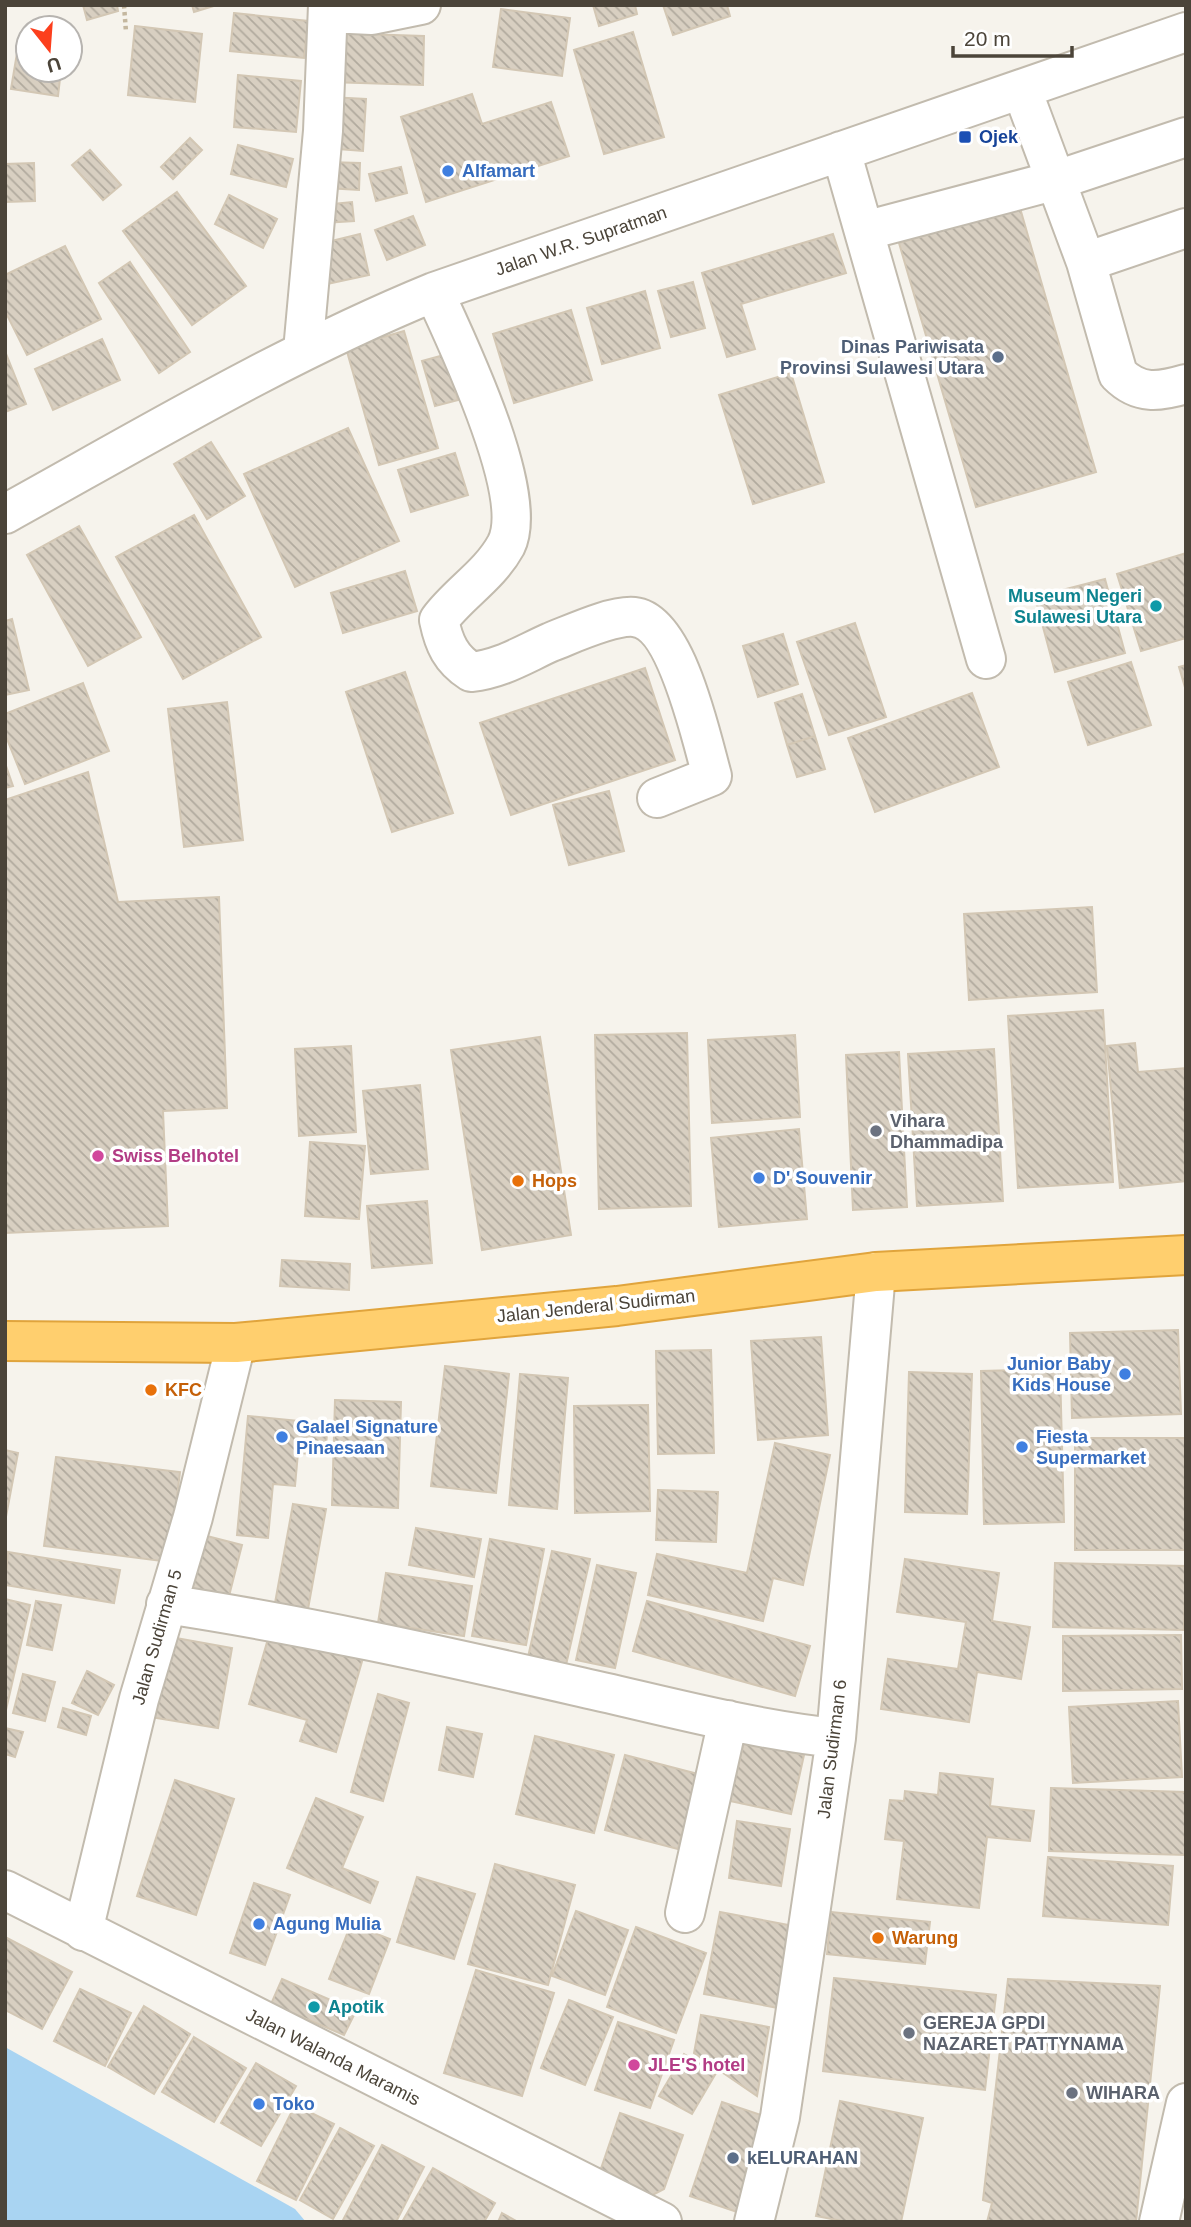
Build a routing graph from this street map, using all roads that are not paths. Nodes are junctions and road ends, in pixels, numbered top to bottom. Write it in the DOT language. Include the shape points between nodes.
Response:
graph roads {
  1 [pos="421,5"];
  2 [pos="328,9"];
  3 [pos="1186,32"];
  4 [pos="1022,90"];
  5 [pos="1186,137"];
  6 [pos="841,151"];
  7 [pos="1057,180"];
  8 [pos="1186,228"];
  9 [pos="864,231"];
  10 [pos="1086,262"];
  11 [pos="434,292"];
  12 [pos="303,351"];
  13 [pos="1186,384"];
  14 [pos="5,514"];
  15 [pos="986,659"];
  16 [pos="657,798"];
  17 [pos="1186,1255"];
  18 [pos="876,1272"];
  19 [pos="5,1341"];
  20 [pos="236,1343"];
  21 [pos="166,1604"];
  22 [pos="728,1720"];
  23 [pos="835,1738"];
  24 [pos="5,1890"];
  25 [pos="685,1913"];
  26 [pos="83,1931"];
  27 [pos="1186,2102"];
  28 [pos="1178,2167"];
  29 [pos="662,2222"];
  30 [pos="754,2222"];
  31 [pos="1159,2222"];
  1 -- 2 [label="street" via="372,15"];
  2 -- 12 [label="street" via="321,158"];
  3 -- 4 [label="street, Jalan W.R. Supratman"];
  4 -- 6 [label="street, Jalan W.R. Supratman"];
  4 -- 7 [label="street"];
  5 -- 7 [label="street"];
  6 -- 9 [label="street"];
  6 -- 11 [label="street, Jalan W.R. Supratman"];
  7 -- 9 [label="street"];
  7 -- 10 [label="street"];
  8 -- 10 [label="street"];
  9 -- 15 [label="street"];
  10 -- 13 [label="street" via="1118,374 1142,390 1163,391"];
  11 -- 12 [label="street, Jalan W.R. Supratman"];
  11 -- 16 [label="street" via="492,431 509,490 510,523 507,543 478,583 439,620 443,639 454,661 471,673 493,670 599,625 634,617 652,625 673,655 712,776"];
  12 -- 14 [label="street, Jalan W.R. Supratman"];
  17 -- 18 [label="highway, Jalan Jenderal Sudirman"];
  18 -- 20 [label="highway, Jalan Jenderal Sudirman" via="617,1306"];
  18 -- 23 [label="street, Jalan Sudirman 6"];
  19 -- 20 [label="highway, Jalan Jenderal Sudirman"];
  20 -- 21 [label="street, Jalan Sudirman 5" via="193,1517"];
  21 -- 22 [label="street" via="327,1632"];
  21 -- 26 [label="street, Jalan Sudirman 5"];
  22 -- 23 [label="street"];
  22 -- 25 [label="street"];
  23 -- 30 [label="street, Jalan Sudirman 6" via="780,2118"];
  24 -- 26 [label="street, Jalan Walanda Maramis"];
  26 -- 29 [label="street, Jalan Walanda Maramis"];
  27 -- 28 [label="street"];
  28 -- 31 [label="street"];
}
